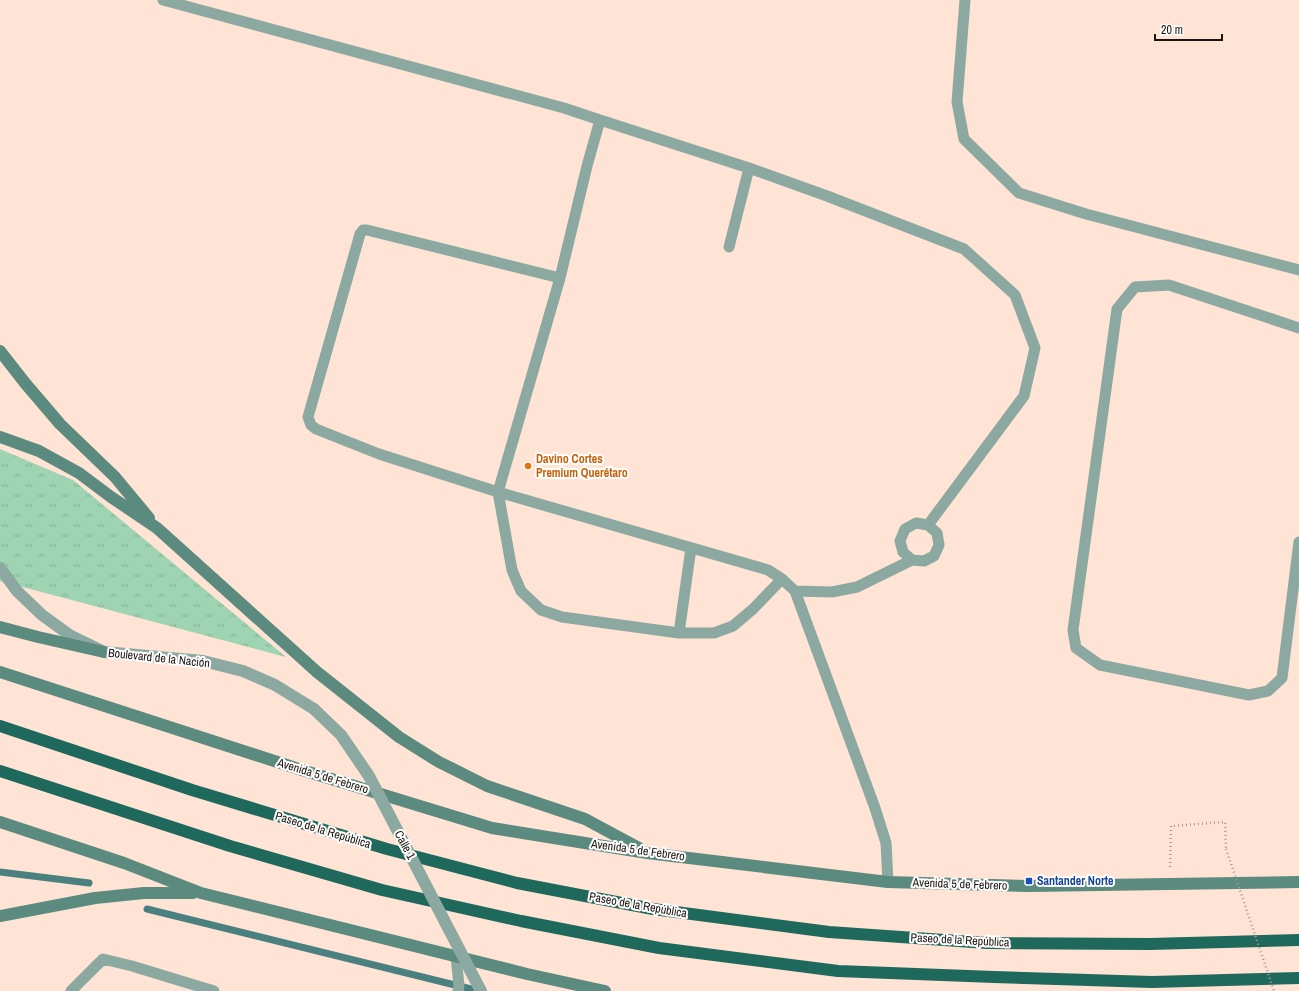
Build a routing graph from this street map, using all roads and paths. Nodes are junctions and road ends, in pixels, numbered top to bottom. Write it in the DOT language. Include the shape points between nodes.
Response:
graph roads {
  1 [pos="162,0"];
  2 [pos="965,0"];
  3 [pos="600,120"];
  4 [pos="749,168"];
  5 [pos="729,247"];
  6 [pos="1299,270"];
  7 [pos="560,278"];
  8 [pos="1299,328"];
  9 [pos="0,351"];
  10 [pos="0,437"];
  11 [pos="498,492"];
  12 [pos="928,525"];
  13 [pos="157,528"];
  14 [pos="1299,542"];
  15 [pos="691,548"];
  16 [pos="912,560"];
  17 [pos="0,568"];
  18 [pos="782,579"];
  19 [pos="795,592"];
  20 [pos="0,626"];
  21 [pos="679,633"];
  22 [pos="104,652"];
  23 [pos="0,672"];
  24 [pos="314,709"];
  25 [pos="0,726"];
  26 [pos="0,771"];
  27 [pos="0,822"];
  28 [pos="647,853"];
  29 [pos="888,882"];
  30 [pos="1299,882"];
  31 [pos="1170,884"];
  32 [pos="200,893"];
  33 [pos="0,916"];
  34 [pos="1299,940"];
  35 [pos="456,956"];
  36 [pos="1299,978"];
  37 [pos="71,991"];
  38 [pos="214,991"];
  39 [pos="458,991"];
  40 [pos="481,991"];
  41 [pos="605,991"];
  42 [pos="1274,991"];
  1 -- 3 [label="lane" via="564,108"];
  2 -- 6 [label="lane" via="957,102 964,139 1019,193 1086,214"];
  3 -- 4 [label="lane"];
  3 -- 7 [label="lane"];
  4 -- 5 [label="lane"];
  4 -- 12 [label="lane" via="964,249 1015,295 1035,348 1024,396"];
  7 -- 11 [label="lane"];
  7 -- 11 [label="lane" via="367,230 360,234 308,418 311,425 379,454"];
  8 -- 14 [label="lane" via="1169,285 1135,287 1117,309 1073,630 1076,648 1100,665 1249,695 1268,691 1282,678"];
  9 -- 13 [label="main road" via="60,424 115,477"];
  10 -- 13 [label="main road" via="39,451 80,473 111,498"];
  11 -- 15 [label="lane"];
  11 -- 21 [label="lane" via="512,570 521,590 541,610 562,617"];
  12 -- 16 [label="lane" via="937,533 939,544 934,556 924,562"];
  12 -- 16 [label="lane" via="916,523 905,529 900,541 903,552"];
  13 -- 28 [label="main road" via="317,672 399,737 439,762 487,786 585,819"];
  15 -- 18 [label="lane" via="768,570"];
  15 -- 21 [label="lane"];
  16 -- 19 [label="lane" via="857,587 832,592"];
  17 -- 22 [label="street, Boulevard de la Nación" via="17,591 42,615 71,636"];
  18 -- 19 [label="lane"];
  18 -- 21 [label="lane" via="734,626 714,633"];
  19 -- 29 [label="lane" via="875,808 886,843"];
  20 -- 22 [label="main road"];
  22 -- 24 [label="street, Boulevard de la Nación" via="203,661 243,670 275,685"];
  23 -- 28 [label="main road, Avenida 5 de Febrero" via="302,770 492,828"];
  24 -- 40 [label="street, Calle 1, bridge" via="341,735 369,776"];
  25 -- 34 [label="highway, Paseo de la República" via="192,790 386,849 517,883 653,909 829,932 987,943 1150,944"];
  26 -- 36 [label="highway" via="230,846 382,890 659,948 838,971 1152,982"];
  27 -- 32 [label="main road" via="124,863"];
  28 -- 29 [label="main road, Avenida 5 de Febrero"];
  29 -- 31 [label="main road, Avenida 5 de Febrero" via="1029,886"];
  30 -- 31 [label="main road, Avenida 5 de Febrero"];
  31 -- 42 [label="path, bridge" via="1171,826 1225,822 1226,849"];
  32 -- 33 [label="main road" via="144,893 95,898"];
  32 -- 35 [label="main road"];
  35 -- 39 [label="lane"];
  35 -- 41 [label="main road"];
  37 -- 38 [label="lane" via="103,959"];
}
